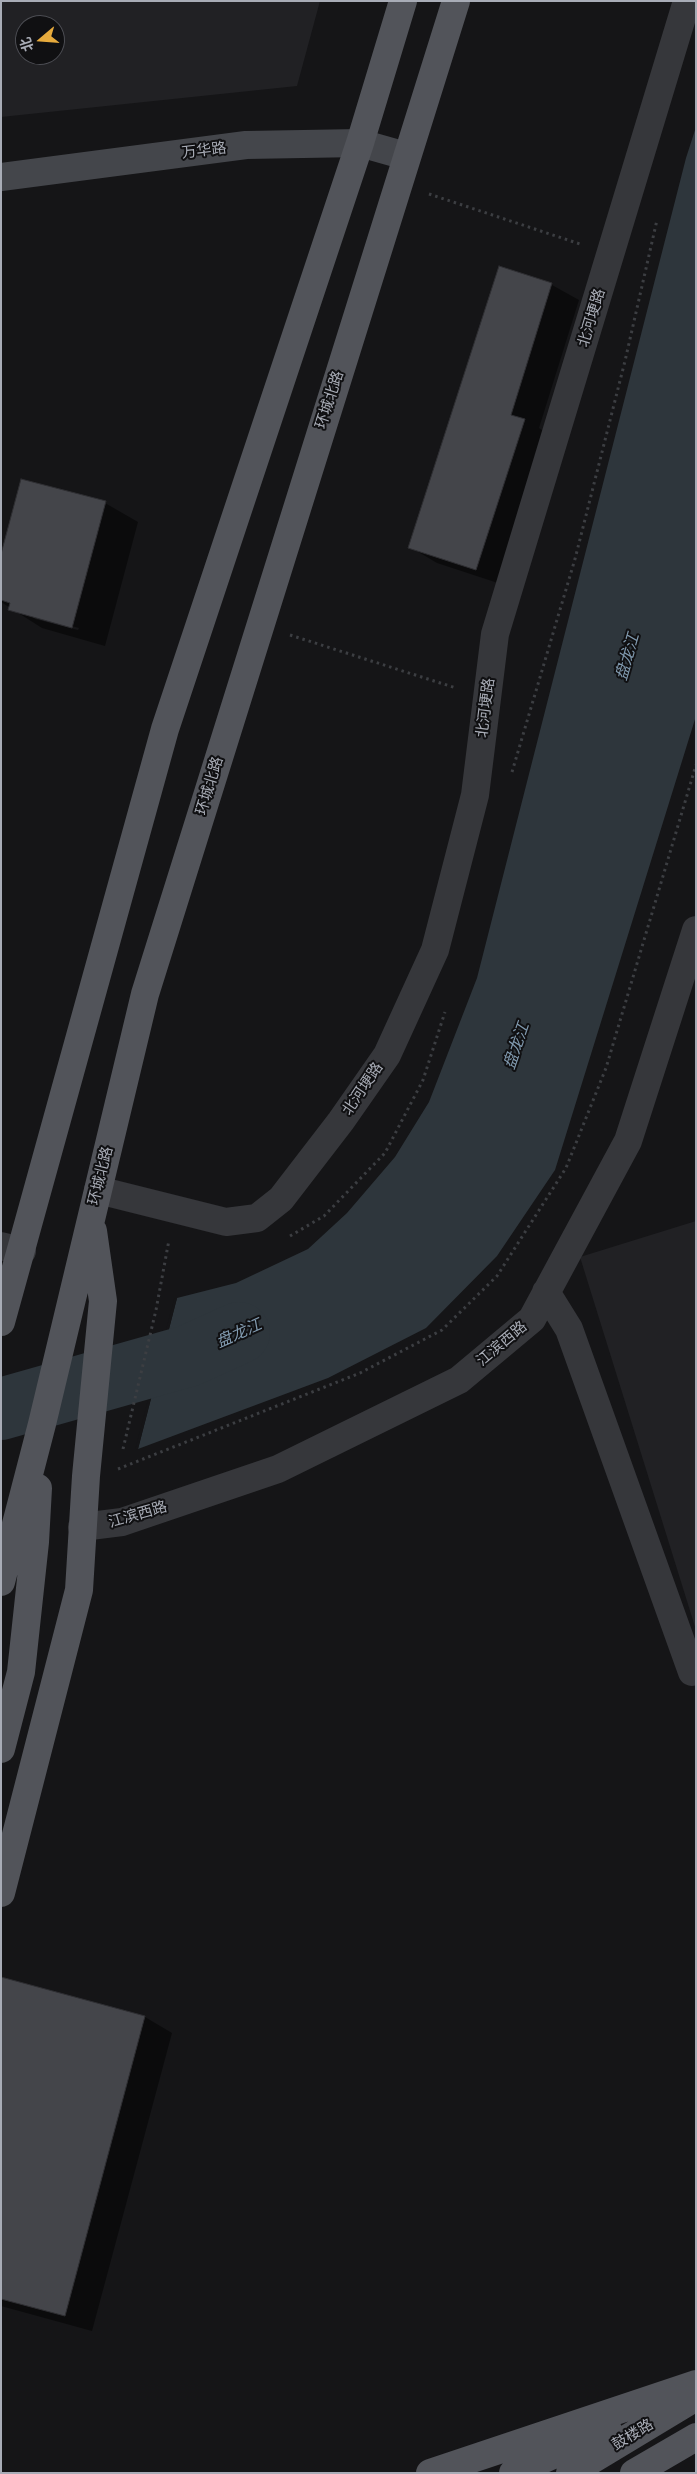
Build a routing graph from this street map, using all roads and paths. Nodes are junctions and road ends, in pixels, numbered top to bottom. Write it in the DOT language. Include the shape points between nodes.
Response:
graph roads {
  1 [pos="403,1"];
  2 [pos="456,1"];
  3 [pos="687,1"];
  4 [pos="360,143"];
  5 [pos="406,156"];
  6 [pos="1,177"];
  7 [pos="398,183"];
  8 [pos="611,254"];
  9 [pos="258,625"];
  10 [pos="487,699"];
  11 [pos="696,765"];
  12 [pos="696,930"];
  13 [pos="98,1190"];
  14 [pos="91,1218"];
  15 [pos="170,1237"];
  16 [pos="12,1249"];
  17 [pos="546,1292"];
  18 [pos="1,1322"];
  19 [pos="42,1424"];
  20 [pos="128,1432"];
  21 [pos="86,1476"];
  22 [pos="82,1527"];
  23 [pos="1,1582"];
  24 [pos="696,1671"];
  25 [pos="1,1749"];
  26 [pos="1,1893"];
  27 [pos="696,2384"];
  28 [pos="696,2390"];
  29 [pos="696,2397"];
  30 [pos="696,2437"];
  31 [pos="521,2470"];
  32 [pos="430,2473"];
  33 [pos="570,2473"];
  34 [pos="634,2473"];
  1 -- 4 [label="main road"];
  2 -- 5 [label="main road, 环城北路"];
  3 -- 8 [label="street, 北河埂路"];
  4 -- 5 [label="street, 万华路"];
  4 -- 6 [label="street, 万华路" via="246,145"];
  4 -- 16 [label="main road" via="165,729"];
  5 -- 7 [label="main road, 环城北路"];
  7 -- 8 [label="path"];
  7 -- 9 [label="main road, 环城北路"];
  8 -- 10 [label="street, 北河埂路" via="495,634"];
  9 -- 10 [label="path"];
  9 -- 13 [label="main road, 环城北路" via="145,994"];
  10 -- 13 [label="street, 北河埂路" via="475,796 435,950 387,1055 281,1199 257,1218 226,1222"];
  11 -- 21 [label="path" via="602,1077 566,1168 497,1276 442,1330 360,1373 118,1469"];
  12 -- 17 [label="street, 江滨西路" via="628,1140"];
  13 -- 14 [label="main road, 环城北路"];
  14 -- 19 [label="main road, 环城北路"];
  14 -- 21 [label="main road" via="104,1301"];
  15 -- 20 [label="path"];
  16 -- 18 [label="main road"];
  17 -- 22 [label="street, 江滨西路" via="532,1319 459,1380 278,1469 122,1522"];
  17 -- 24 [label="street" via="570,1328 692,1672"];
  19 -- 23 [label="main road, 环城北路"];
  19 -- 25 [label="main road" via="35,1542 20,1672"];
  21 -- 22 [label="main road"];
  22 -- 26 [label="main road" via="79,1590"];
  27 -- 32 [label="main road"];
  28 -- 31 [label="main road"];
  29 -- 33 [label="main road, 鼓楼路"];
  30 -- 34 [label="main road"];
}
